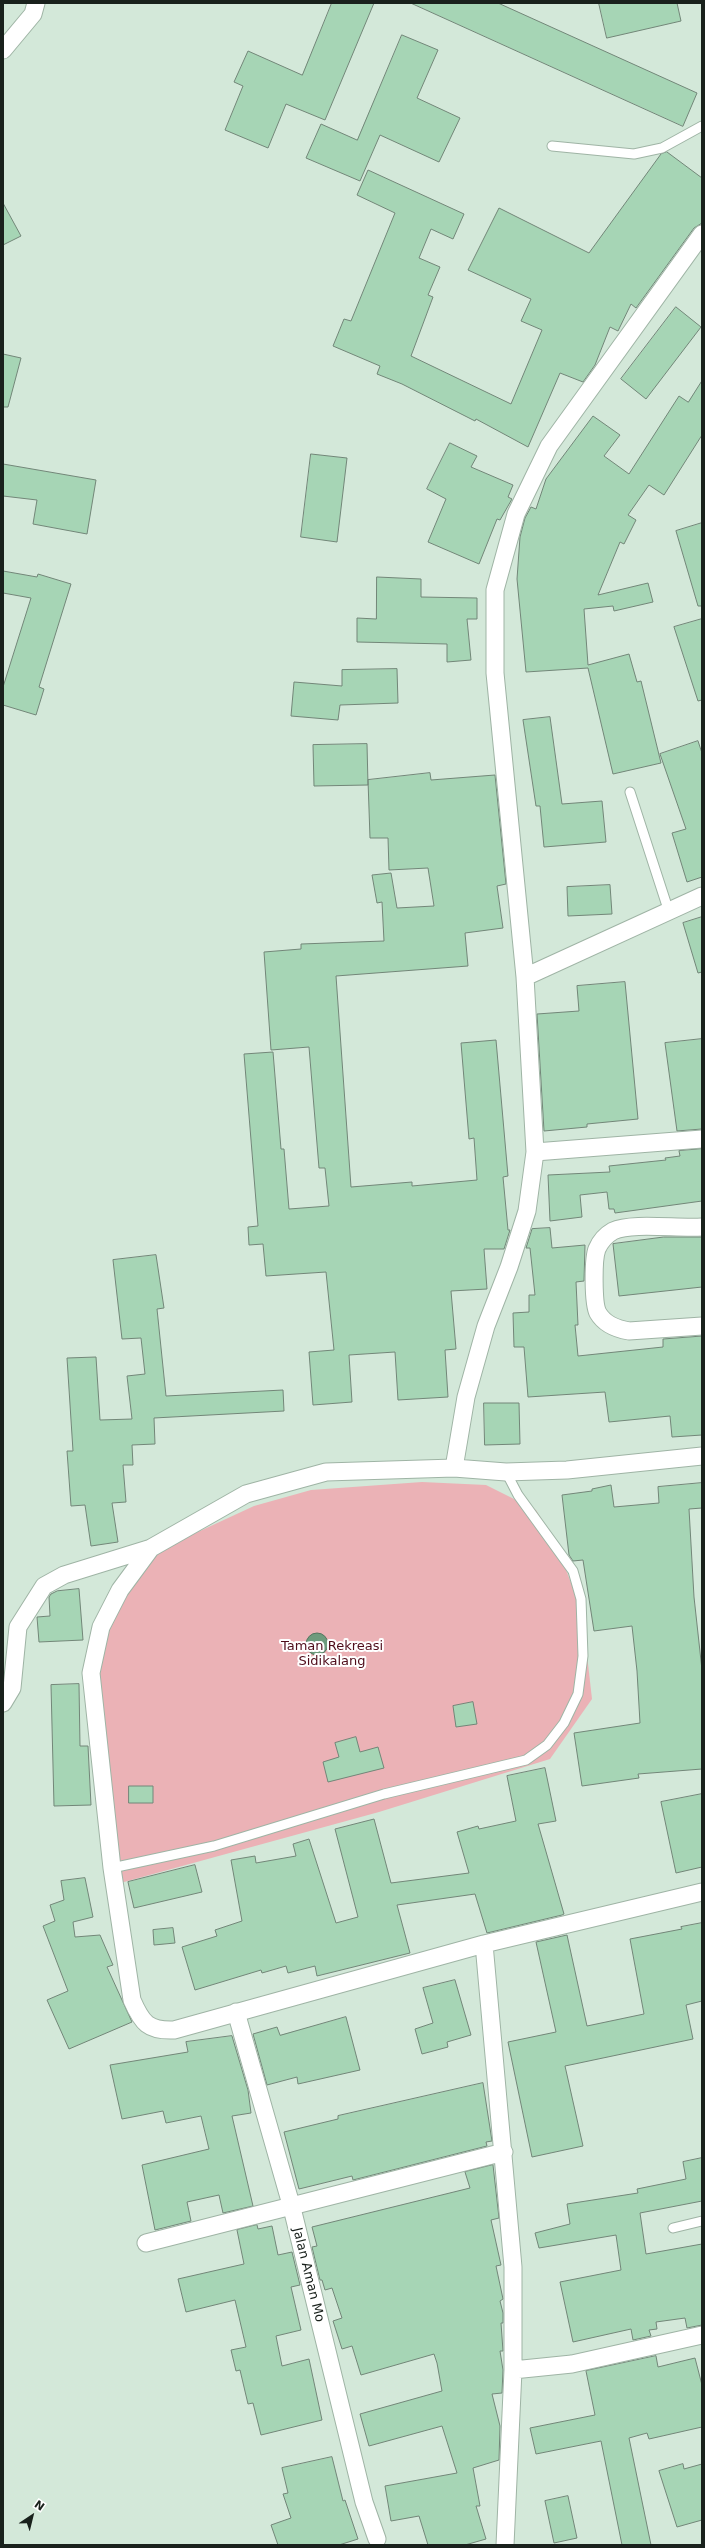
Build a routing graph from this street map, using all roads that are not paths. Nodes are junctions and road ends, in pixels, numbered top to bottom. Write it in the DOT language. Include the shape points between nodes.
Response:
graph roads {
  1 [pos="36,3"];
  2 [pos="3,50"];
  3 [pos="702,126"];
  4 [pos="552,146"];
  5 [pos="702,234"];
  6 [pos="630,792"];
  7 [pos="702,896"];
  8 [pos="669,912"];
  9 [pos="525,977"];
  10 [pos="702,1138"];
  11 [pos="535,1152"];
  12 [pos="702,1227"];
  13 [pos="702,1326"];
  14 [pos="702,1456"];
  15 [pos="454,1468"];
  16 [pos="506,1472"];
  17 [pos="151,1548"];
  18 [pos="3,1703"];
  19 [pos="112,1868"];
  20 [pos="702,1892"];
  21 [pos="484,1944"];
  22 [pos="236,2012"];
  23 [pos="504,2152"];
  24 [pos="292,2208"];
  25 [pos="702,2221"];
  26 [pos="673,2228"];
  27 [pos="146,2243"];
  28 [pos="702,2334"];
  29 [pos="512,2370"];
  30 [pos="377,2539"];
  31 [pos="505,2545"];
  1 -- 2 [label="street" via="33,14"];
  3 -- 4 [label="lane" via="662,148 634,154"];
  5 -- 9 [label="street" via="549,446 516,514 495,590 495,673"];
  6 -- 8 [label="lane"];
  7 -- 8 [label="street"];
  8 -- 9 [label="street"];
  9 -- 11 [label="street"];
  10 -- 11 [label="street"];
  11 -- 15 [label="street" via="527,1211 509,1268 486,1326 466,1397"];
  12 -- 13 [label="street" via="625,1227 613,1232 603,1239 596,1251 594,1278 597,1312 606,1323 618,1329 629,1331"];
  14 -- 16 [label="street" via="567,1470"];
  15 -- 16 [label="street"];
  15 -- 17 [label="street" via="326,1472 246,1494"];
  16 -- 19 [label="lane" via="518,1495 573,1571 581,1599 583,1656 578,1694 564,1723 547,1745 526,1760 384,1794 214,1846"];
  17 -- 18 [label="street" via="64,1575 44,1586 18,1627 12,1688"];
  17 -- 19 [label="street" via="120,1590 101,1627 91,1673"];
  19 -- 22 [label="street" via="132,2000 138,2014 148,2026 159,2030 174,2030"];
  20 -- 21 [label="street"];
  21 -- 22 [label="street"];
  21 -- 23 [label="street"];
  22 -- 24 [label="street, Jalan Aman Mo"];
  23 -- 24 [label="street"];
  23 -- 29 [label="street" via="513,2267"];
  24 -- 27 [label="street"];
  24 -- 30 [label="street, Jalan Aman Mo" via="364,2502"];
  25 -- 26 [label="lane"];
  28 -- 29 [label="street" via="572,2364"];
  29 -- 31 [label="street"];
}
